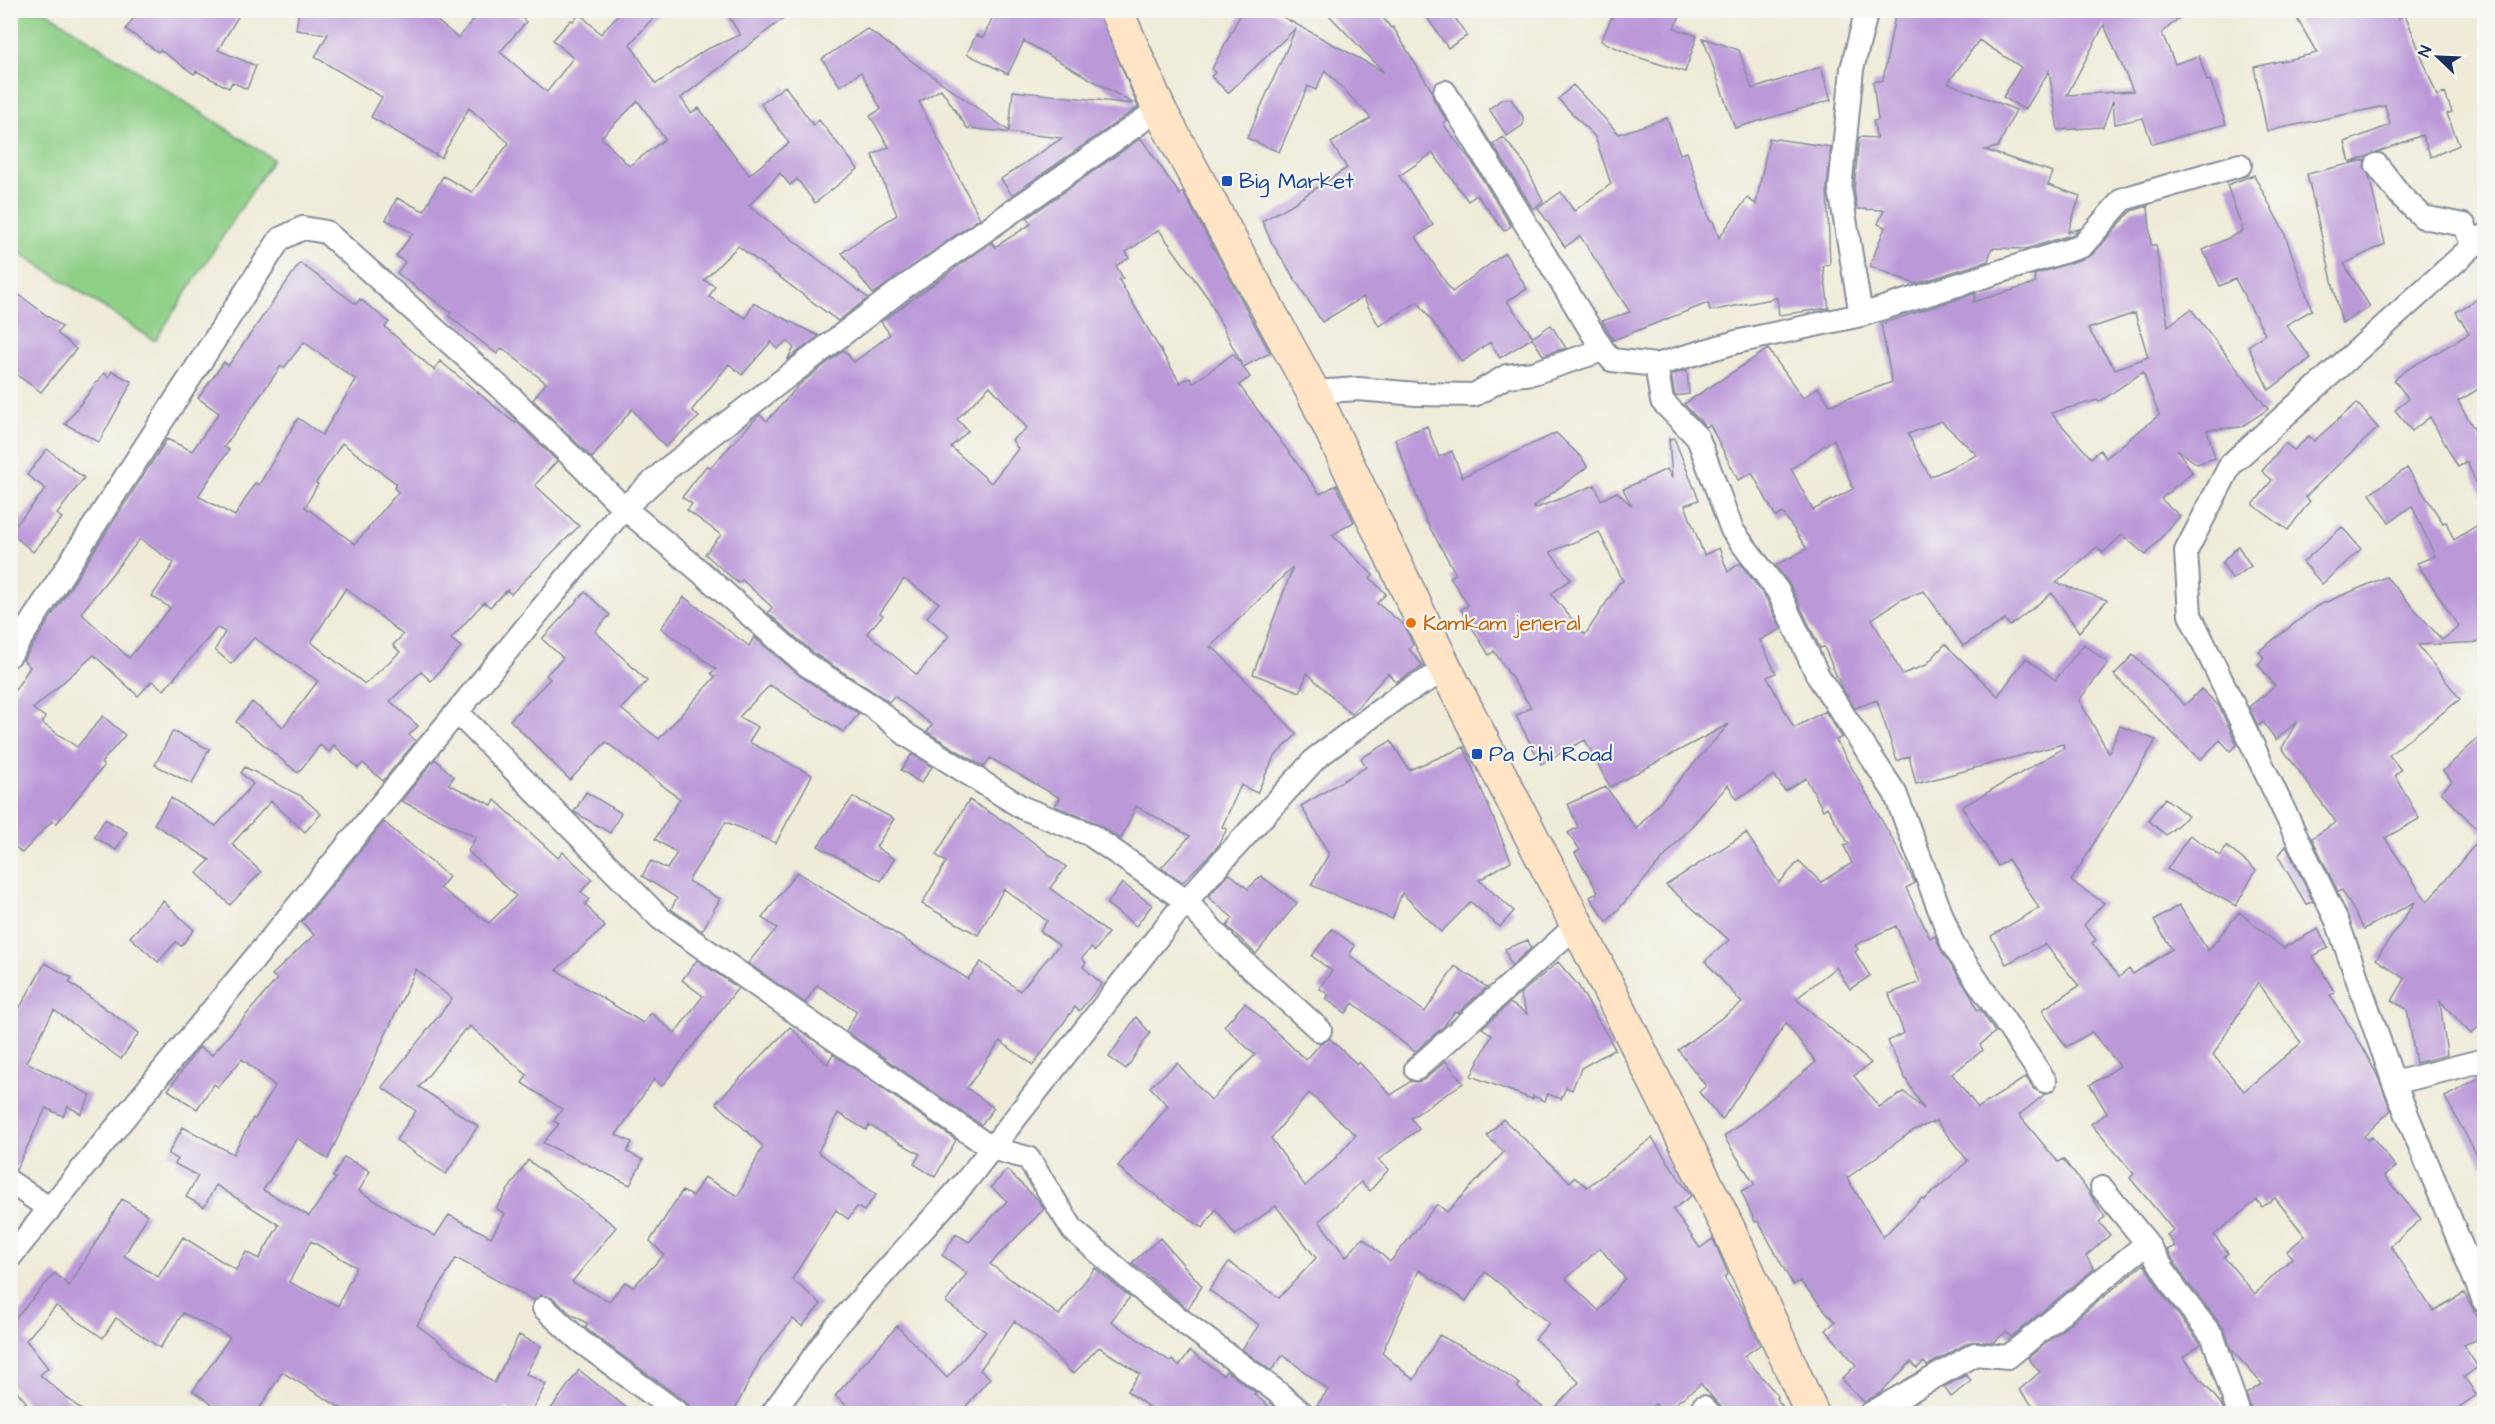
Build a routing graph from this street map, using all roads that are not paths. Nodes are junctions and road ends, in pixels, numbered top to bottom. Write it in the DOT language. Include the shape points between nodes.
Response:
graph roads {
  1 [pos="1116,10"];
  2 [pos="1868,10"];
  3 [pos="1445,92"];
  4 [pos="1160,109"];
  5 [pos="2240,165"];
  6 [pos="2377,165"];
  7 [pos="2479,240"];
  8 [pos="1861,315"];
  9 [pos="1603,350"];
  10 [pos="1656,364"];
  11 [pos="1313,392"];
  12 [pos="624,508"];
  13 [pos="10,655"];
  14 [pos="1446,670"];
  15 [pos="457,712"];
  16 [pos="1186,901"];
  17 [pos="1576,925"];
  18 [pos="1320,1030"];
  19 [pos="2484,1060"];
  20 [pos="1416,1069"];
  21 [pos="2045,1081"];
  22 [pos="2394,1083"];
  23 [pos="991,1148"];
  24 [pos="10,1182"];
  25 [pos="2102,1188"];
  26 [pos="50,1209"];
  27 [pos="2147,1243"];
  28 [pos="10,1257"];
  29 [pos="2484,1301"];
  30 [pos="544,1308"];
  31 [pos="680,1413"];
  32 [pos="772,1413"];
  33 [pos="1303,1413"];
  34 [pos="1812,1413"];
  35 [pos="1870,1413"];
  36 [pos="2239,1413"];
  1 -- 4 [label="street"];
  2 -- 8 [label="street" via="1852,69 1840,189"];
  3 -- 9 [label="street"];
  4 -- 11 [label="street"];
  4 -- 12 [label="street" via="903,288 668,468"];
  5 -- 8 [label="street" via="2123,199 2082,246"];
  6 -- 7 [label="street" via="2423,217 2464,225"];
  7 -- 22 [label="street" via="2231,464 2186,550 2190,615 2337,921"];
  8 -- 10 [label="street"];
  9 -- 10 [label="street" via="1612,360"];
  9 -- 11 [label="street" via="1533,373 1507,376 1474,395 1358,389"];
  10 -- 21 [label="street" via="1662,401 1698,438 1732,530 1778,591 1818,676 1895,794 1953,945"];
  11 -- 14 [label="street"];
  12 -- 13 [label="street" via="513,399 326,232 303,228 280,239"];
  12 -- 15 [label="street"];
  12 -- 16 [label="street" via="807,665 1023,808 1089,834"];
  14 -- 16 [label="street" via="1399,696 1316,758"];
  14 -- 17 [label="street"];
  15 -- 23 [label="street" via="660,918"];
  15 -- 26 [label="street"];
  16 -- 18 [label="street" via="1232,951"];
  16 -- 23 [label="street"];
  17 -- 20 [label="street"];
  17 -- 34 [label="street" via="1730,1232"];
  19 -- 22 [label="street"];
  22 -- 29 [label="street"];
  23 -- 32 [label="street" via="834,1329"];
  23 -- 33 [label="street" via="1028,1158 1073,1230 1149,1297"];
  24 -- 26 [label="street"];
  25 -- 27 [label="street"];
  26 -- 28 [label="street"];
  27 -- 35 [label="street" via="2008,1357 1975,1354"];
  27 -- 36 [label="street" via="2176,1290 2213,1337"];
  30 -- 31 [label="street" via="580,1341"];
}
